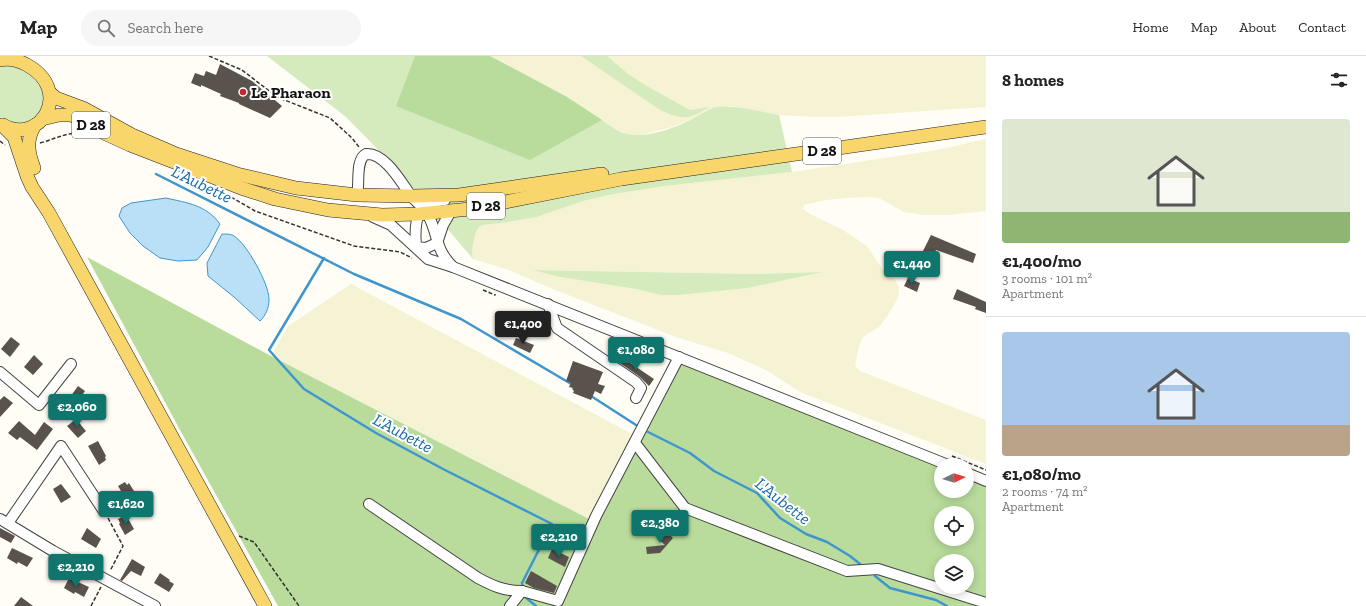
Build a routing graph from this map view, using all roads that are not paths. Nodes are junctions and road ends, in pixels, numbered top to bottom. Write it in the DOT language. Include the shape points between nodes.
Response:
graph roads {
  1 [pos="2,59"];
  2 [pos="50,94"];
  3 [pos="986,120"];
  4 [pos="38,122"];
  5 [pos="1,124"];
  6 [pos="986,127"];
  7 [pos="144,147"];
  8 [pos="356,195"];
  9 [pos="412,196"];
  10 [pos="459,196"];
  11 [pos="450,211"];
  12 [pos="423,212"];
  13 [pos="49,213"];
  14 [pos="363,214"];
  15 [pos="437,243"];
  16 [pos="416,248"];
  17 [pos="453,267"];
  18 [pos="548,304"];
  19 [pos="679,357"];
  20 [pos="71,364"];
  21 [pos="0,372"];
  22 [pos="636,398"];
  23 [pos="635,443"];
  24 [pos="934,459"];
  25 [pos="974,476"];
  26 [pos="986,480"];
  27 [pos="369,504"];
  28 [pos="103,510"];
  29 [pos="4,521"];
  30 [pos="523,591"];
  31 [pos="986,603"];
  32 [pos="155,606"];
  33 [pos="265,606"];
  34 [pos="510,606"];
  1 -- 2 [label="main road" via="17,60 37,72 45,81"];
  2 -- 4 [label="main road" via="48,109"];
  2 -- 7 [label="main road, D 28" via="83,108 132,135"];
  3 -- 10 [label="main road, D 28"];
  4 -- 5 [label="main road" via="28,128 16,130"];
  4 -- 7 [label="main road, D 28" via="59,115 71,115 106,134"];
  4 -- 13 [label="main road" via="29,138 28,150"];
  5 -- 13 [label="main road" via="14,137 32,187"];
  6 -- 11 [label="main road, D 28" via="621,180"];
  7 -- 8 [label="main road, D 28" via="243,176 296,188"];
  7 -- 14 [label="main road, D 28" via="241,188 275,199"];
  8 -- 9 [label="main road, D 28"];
  8 -- 9 [label="street" via="361,158 370,153 394,171"];
  9 -- 10 [label="main road, D 28"];
  9 -- 12 [label="street"];
  10 -- 12 [label="street" via="430,203"];
  11 -- 12 [label="main road, D 28"];
  11 -- 15 [label="street"];
  12 -- 14 [label="main road, D 28"];
  12 -- 15 [label="street" via="433,227"];
  12 -- 16 [label="street" via="416,222"];
  13 -- 33 [label="main road"];
  14 -- 16 [label="street" via="389,223"];
  15 -- 16 [label="street" via="426,248"];
  15 -- 17 [label="street" via="443,256"];
  16 -- 17 [label="street" via="428,260"];
  17 -- 18 [label="street"];
  18 -- 19 [label="street"];
  18 -- 22 [label="street" via="557,328 636,382 641,388"];
  19 -- 23 [label="street"];
  19 -- 24 [label="street"];
  20 -- 21 [label="street" via="39,405"];
  23 -- 30 [label="street" via="596,516 558,601"];
  23 -- 31 [label="street" via="685,508 847,571 878,569"];
  25 -- 26 [label="street"];
  27 -- 30 [label="street" via="478,578 509,591"];
  28 -- 29 [label="street" via="61,446"];
  29 -- 32 [label="street" via="53,551"];
  30 -- 34 [label="street"];
}
